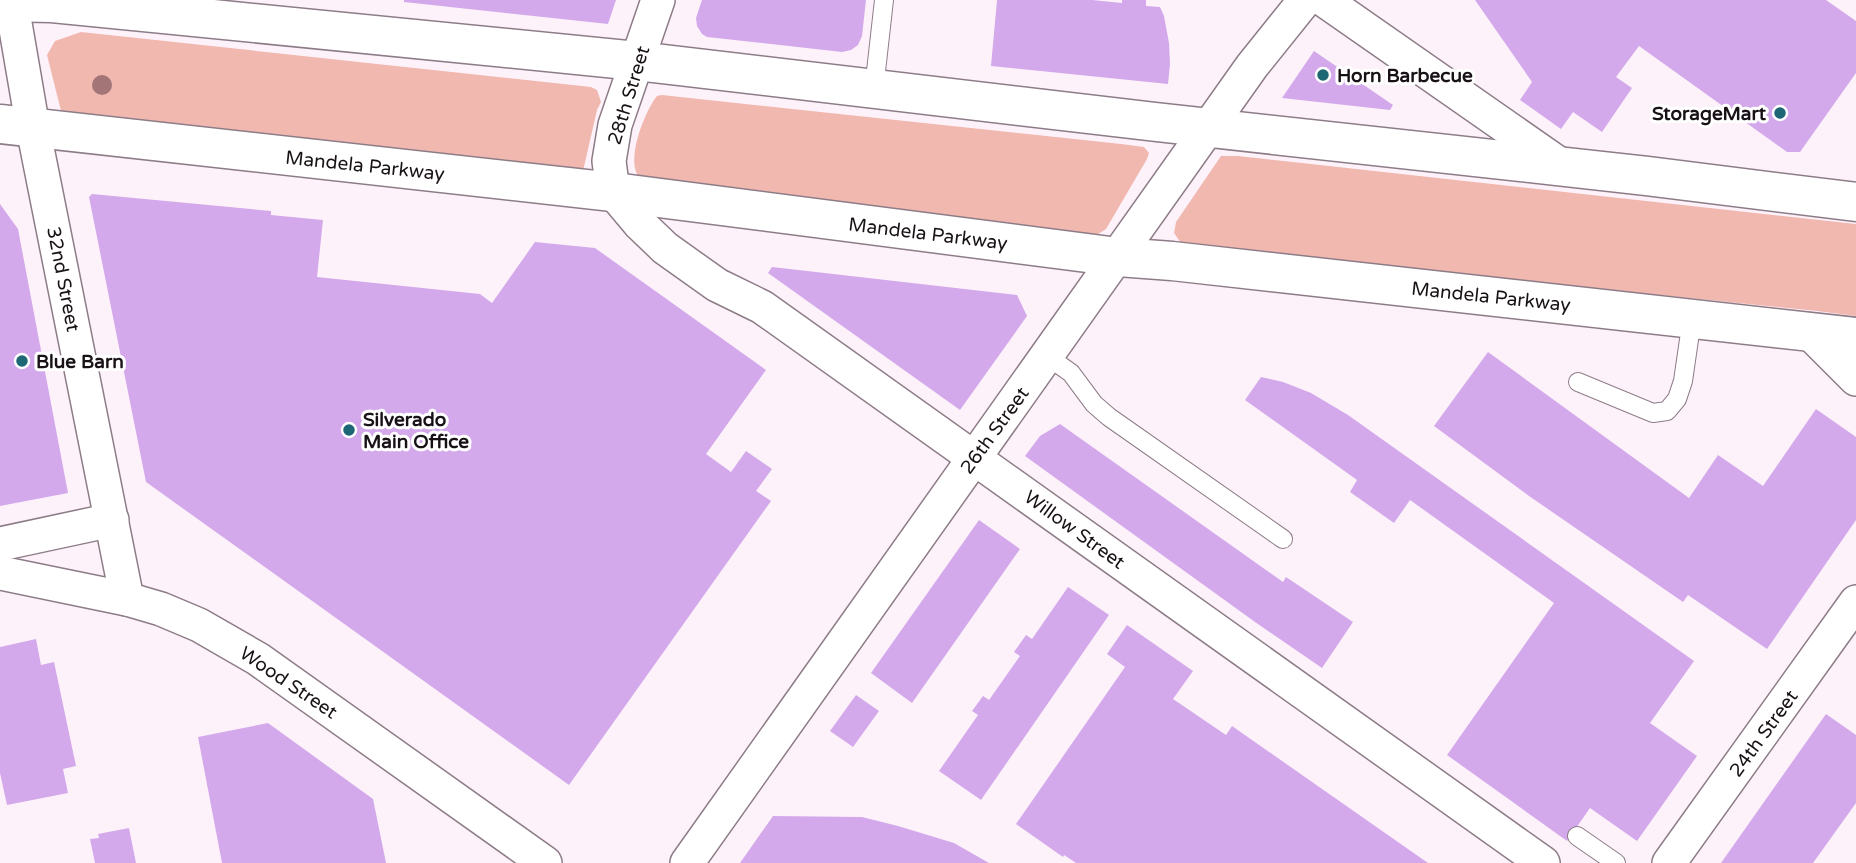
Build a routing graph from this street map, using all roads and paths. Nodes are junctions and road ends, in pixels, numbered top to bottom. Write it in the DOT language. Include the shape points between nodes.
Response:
graph roads {
  1 [pos="658,0"];
  2 [pos="884,0"];
  3 [pos="1305,0"];
  4 [pos="1324,0"];
  5 [pos="7,1"];
  6 [pos="251,12"];
  7 [pos="637,61"];
  8 [pos="874,89"];
  9 [pos="17,126"];
  10 [pos="1210,127"];
  11 [pos="1562,166"];
  12 [pos="613,192"];
  13 [pos="1856,202"];
  14 [pos="1118,257"];
  15 [pos="1692,318"];
  16 [pos="1809,331"];
  17 [pos="1856,337"];
  18 [pos="1047,356"];
  19 [pos="1856,379"];
  20 [pos="1578,382"];
  21 [pos="975,457"];
  22 [pos="112,520"];
  23 [pos="1283,539"];
  24 [pos="0,544"];
  25 [pos="0,573"];
  26 [pos="127,599"];
  27 [pos="1856,602"];
  28 [pos="1577,836"];
  29 [pos="545,863"];
  30 [pos="687,863"];
  31 [pos="1543,863"];
  32 [pos="1616,863"];
  33 [pos="1669,863"];
  1 -- 7 [label="street, 28th Street"];
  2 -- 8 [label="lane"];
  3 -- 10 [label="street, 26th Street"];
  4 -- 11 [label="street"];
  5 -- 6 [label="main road"];
  5 -- 9 [label="street, 32nd Street"];
  6 -- 7 [label="main road"];
  7 -- 8 [label="main road"];
  7 -- 12 [label="street, 28th Street" via="615,125 609,161"];
  8 -- 10 [label="main road"];
  9 -- 12 [label="main road, Mandela Parkway"];
  9 -- 22 [label="street, 32nd Street"];
  10 -- 11 [label="main road"];
  10 -- 14 [label="street, 26th Street"];
  11 -- 13 [label="main road"];
  12 -- 14 [label="main road, Mandela Parkway"];
  12 -- 21 [label="street, Willow Street" via="665,248 717,285 762,307"];
  14 -- 15 [label="main road, Mandela Parkway"];
  14 -- 18 [label="street, 26th Street"];
  15 -- 16 [label="main road, Mandela Parkway"];
  15 -- 20 [label="lane" via="1683,381 1667,411 1653,413"];
  16 -- 17 [label="main road, Mandela Parkway"];
  16 -- 19 [label="street"];
  18 -- 21 [label="street, 26th Street"];
  18 -- 23 [label="lane" via="1071,373 1094,404"];
  21 -- 30 [label="street, 26th Street"];
  21 -- 31 [label="street, Willow Street"];
  22 -- 24 [label="street"];
  22 -- 26 [label="street, 32nd Street"];
  25 -- 26 [label="street, Wood Street"];
  26 -- 29 [label="street, Wood Street" via="188,620 258,659"];
  27 -- 33 [label="street, 24th Street"];
  28 -- 32 [label="lane"];
}
